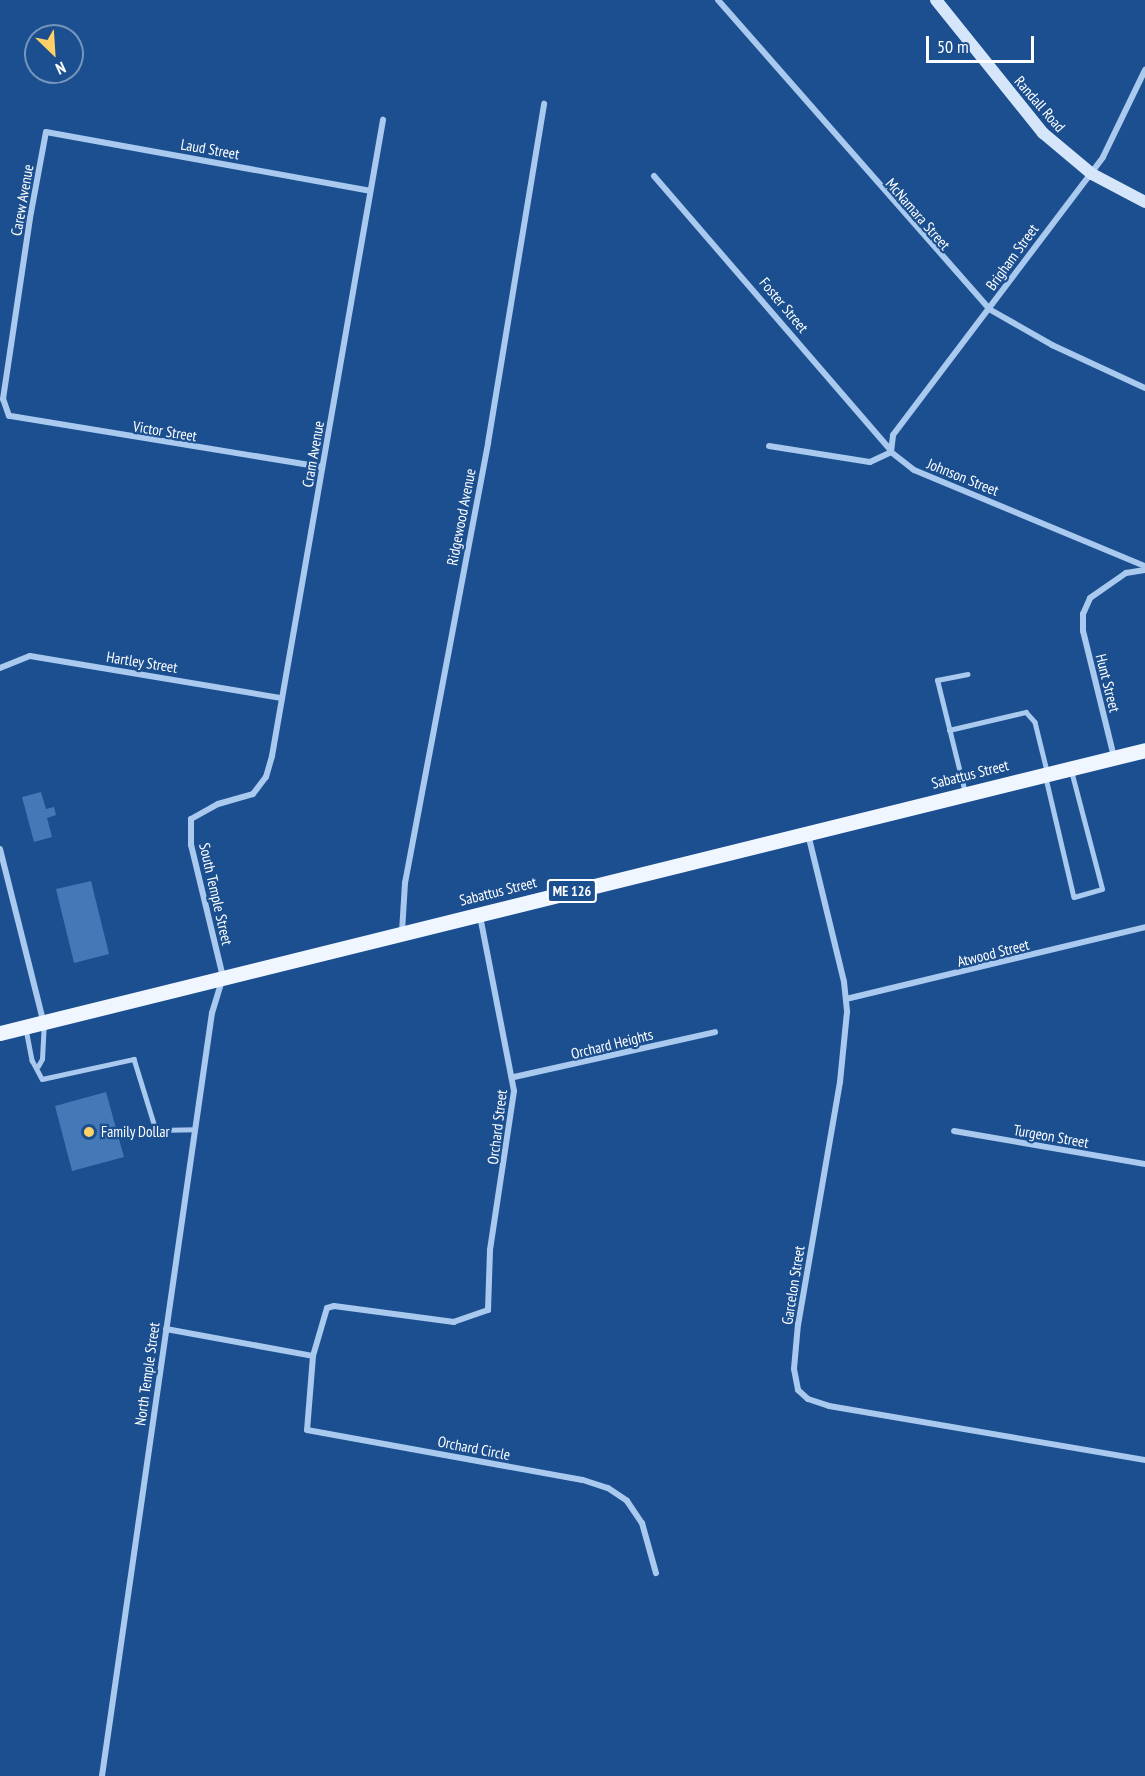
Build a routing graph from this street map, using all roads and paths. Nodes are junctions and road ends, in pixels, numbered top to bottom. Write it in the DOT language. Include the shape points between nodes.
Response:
graph roads {
  1 [pos="718,0"];
  2 [pos="936,0"];
  3 [pos="1145,70"];
  4 [pos="544,104"];
  5 [pos="383,120"];
  6 [pos="46,132"];
  7 [pos="1092,174"];
  8 [pos="654,176"];
  9 [pos="370,191"];
  10 [pos="1145,202"];
  11 [pos="989,309"];
  12 [pos="1145,388"];
  13 [pos="7,414"];
  14 [pos="769,446"];
  15 [pos="891,452"];
  16 [pos="322,467"];
  17 [pos="1145,568"];
  18 [pos="0,668"];
  19 [pos="968,674"];
  20 [pos="282,698"];
  21 [pos="949,730"];
  22 [pos="1145,750"];
  23 [pos="1114,757"];
  24 [pos="1070,768"];
  25 [pos="1047,774"];
  26 [pos="258,789"];
  27 [pos="965,794"];
  28 [pos="808,833"];
  29 [pos="0,849"];
  30 [pos="479,915"];
  31 [pos="1145,927"];
  32 [pos="402,933"];
  33 [pos="223,977"];
  34 [pos="846,999"];
  35 [pos="44,1023"];
  36 [pos="26,1027"];
  37 [pos="716,1032"];
  38 [pos="0,1033"];
  39 [pos="38,1066"];
  40 [pos="514,1077"];
  41 [pos="195,1130"];
  42 [pos="954,1131"];
  43 [pos="1145,1164"];
  44 [pos="488,1310"];
  45 [pos="166,1329"];
  46 [pos="313,1356"];
  47 [pos="1145,1460"];
  48 [pos="656,1573"];
  49 [pos="102,1776"];
  1 -- 11 [label="street, McNamara Street"];
  2 -- 7 [label="street, Randall Road" via="1043,133"];
  3 -- 7 [label="street, Brigham Street"];
  4 -- 32 [label="street, Ridgewood Avenue" via="488,443 405,883"];
  5 -- 9 [label="street, Cram Avenue"];
  6 -- 9 [label="street, Laud Street"];
  6 -- 13 [label="street, Carew Avenue" via="3,399"];
  7 -- 10 [label="street, Randall Road"];
  7 -- 11 [label="street, Brigham Street"];
  8 -- 15 [label="street, Foster Street" via="887,442"];
  9 -- 16 [label="street, Cram Avenue"];
  11 -- 12 [label="street, McNamara Street" via="1052,345"];
  11 -- 15 [label="street, Brigham Street" via="893,435"];
  13 -- 16 [label="street, Victor Street" via="15,419"];
  14 -- 15 [label="street" via="870,462"];
  15 -- 17 [label="street, Johnson Street" via="914,470"];
  16 -- 20 [label="street, Cram Avenue"];
  17 -- 23 [label="street, Hunt Street" via="1126,573 1090,598 1083,614 1083,631"];
  18 -- 20 [label="street, Hartley Street" via="30,656"];
  19 -- 21 [label="lane" via="937,680"];
  20 -- 26 [label="street, Cram Avenue" via="272,756"];
  21 -- 25 [label="lane" via="1026,712 1035,722"];
  21 -- 27 [label="lane"];
  22 -- 23 [label="main road, Sabattus Street / ME 126"];
  23 -- 24 [label="main road, Sabattus Street / ME 126"];
  24 -- 25 [label="main road, Sabattus Street / ME 126"];
  24 -- 25 [label="lane" via="1102,889 1074,897"];
  25 -- 27 [label="main road, Sabattus Street / ME 126"];
  26 -- 33 [label="street, South Temple Street" via="191,819 191,845"];
  27 -- 28 [label="main road, Sabattus Street / ME 126"];
  28 -- 30 [label="main road, Sabattus Street / ME 126"];
  28 -- 34 [label="street, Garcelon Street"];
  29 -- 35 [label="street"];
  30 -- 32 [label="main road, Sabattus Street / ME 126"];
  30 -- 40 [label="street, Orchard Street"];
  31 -- 34 [label="street, Atwood Street"];
  32 -- 33 [label="main road, Sabattus Street / ME 126"];
  33 -- 35 [label="main road, Sabattus Street / ME 126"];
  33 -- 41 [label="street, North Temple Street" via="212,1013"];
  34 -- 47 [label="street, Garcelon Street" via="840,1082 798,1324 794,1369 798,1390 808,1399 829,1407"];
  35 -- 36 [label="main road, Sabattus Street / ME 126"];
  35 -- 39 [label="lane"];
  36 -- 38 [label="main road, Sabattus Street / ME 126"];
  36 -- 39 [label="lane" via="32,1060"];
  37 -- 40 [label="street, Orchard Heights"];
  39 -- 41 [label="lane" via="42,1079 134,1059 156,1130"];
  40 -- 44 [label="street, Orchard Street" via="490,1250"];
  41 -- 45 [label="street, North Temple Street"];
  42 -- 43 [label="street, Turgeon Street"];
  44 -- 46 [label="street, Orchard Circle" via="454,1322 434,1322 334,1306 324,1313"];
  45 -- 46 [label="street"];
  45 -- 49 [label="street, North Temple Street"];
  46 -- 48 [label="street, Orchard Circle" via="307,1430 583,1480 608,1488 627,1501 642,1523"];
}
